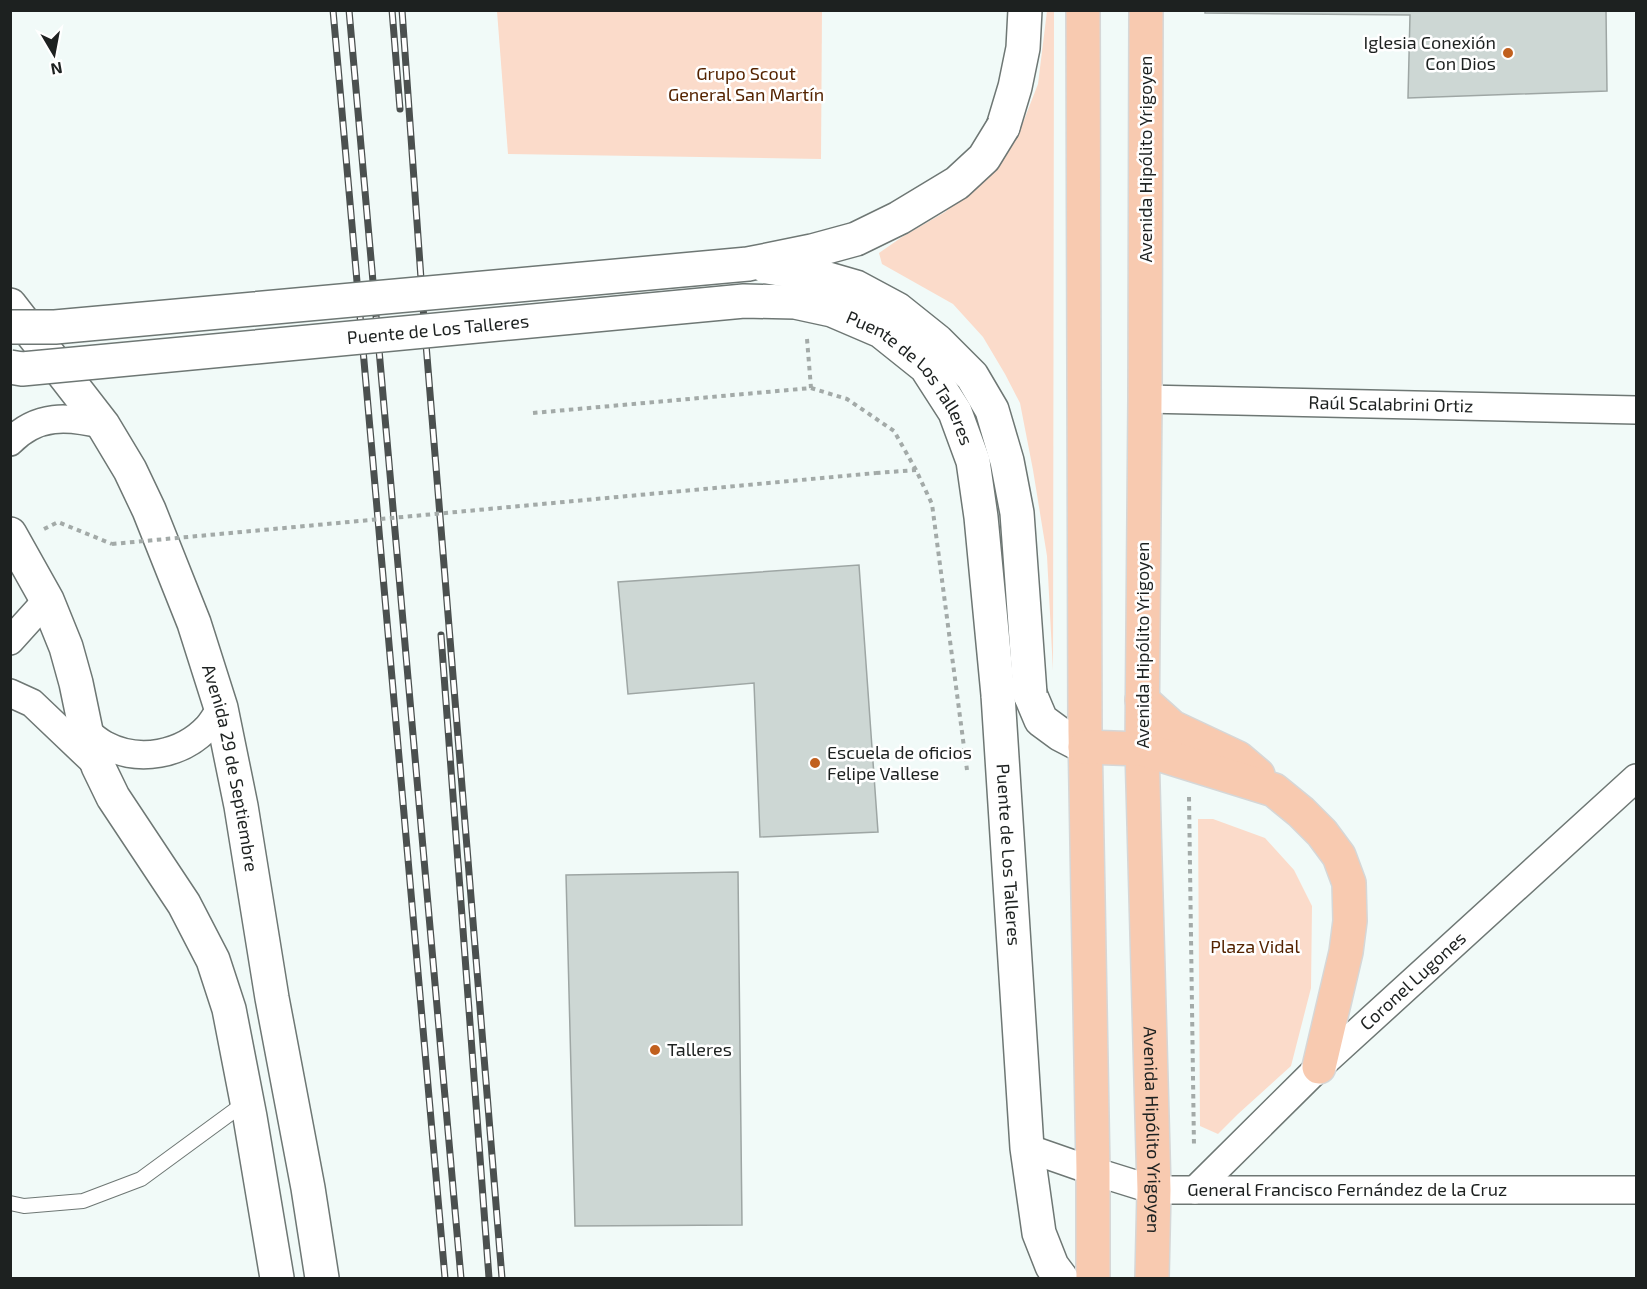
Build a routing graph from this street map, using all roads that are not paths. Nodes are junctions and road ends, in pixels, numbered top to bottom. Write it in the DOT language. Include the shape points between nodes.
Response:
graph roads {
  1 [pos="1025,10"];
  2 [pos="1083,10"];
  3 [pos="1146,10"];
  4 [pos="747,264"];
  5 [pos="10,306"];
  6 [pos="10,327"];
  7 [pos="10,367"];
  8 [pos="1145,399"];
  9 [pos="1636,410"];
  10 [pos="103,426"];
  11 [pos="10,442"];
  12 [pos="25,533"];
  13 [pos="47,600"];
  14 [pos="10,641"];
  15 [pos="10,693"];
  16 [pos="1142,700"];
  17 [pos="221,708"];
  18 [pos="86,731"];
  19 [pos="1085,747"];
  20 [pos="1142,749"];
  21 [pos="98,766"];
  22 [pos="1636,778"];
  23 [pos="1274,790"];
  24 [pos="1319,1067"];
  25 [pos="246,1102"];
  26 [pos="1027,1148"];
  27 [pos="1093,1171"];
  28 [pos="1154,1190"];
  29 [pos="1194,1190"];
  30 [pos="1636,1190"];
  31 [pos="10,1203"];
  32 [pos="278,1278"];
  33 [pos="322,1278"];
  34 [pos="1061,1278"];
  35 [pos="1093,1278"];
  36 [pos="1152,1278"];
  1 -- 4 [label="main road, Puente de Los Talleres, bridge" via="1023,48 1004,127 984,158 957,183 856,239"];
  2 -- 19 [label="main road"];
  3 -- 8 [label="main road, Avenida Hipólito Yrigoyen"];
  4 -- 6 [label="main road, Puente de Los Talleres, bridge" via="55,327"];
  4 -- 19 [label="main road, Puente de Los Talleres, bridge" via="811,274 856,287 897,309 972,376 992,410 1017,513 1030,693 1041,720"];
  5 -- 10 [label="main road, Avenida 29 de Septiembre"];
  7 -- 26 [label="main road, Puente de Los Talleres, bridge" via="22,369 744,301 795,302 832,310 880,331 926,368 955,412 973,461 998,695"];
  8 -- 9 [label="street, Raúl Scalabrini Ortiz"];
  8 -- 16 [label="main road, Avenida Hipólito Yrigoyen"];
  10 -- 11 [label="street" via="81,419 58,418 37,424"];
  10 -- 17 [label="main road, Avenida 29 de Septiembre" via="149,510 194,623"];
  12 -- 13 [label="main road"];
  13 -- 14 [label="street"];
  13 -- 18 [label="main road" via="66,647"];
  15 -- 21 [label="street" via="32,703"];
  16 -- 20 [label="main road, Avenida Hipólito Yrigoyen"];
  16 -- 23 [label="main road" via="1172,727 1238,758"];
  17 -- 18 [label="street" via="191,741 171,751 148,755 125,753 104,745"];
  17 -- 33 [label="main road, Avenida 29 de Septiembre"];
  18 -- 21 [label="main road"];
  19 -- 20 [label="main road"];
  19 -- 27 [label="main road"];
  20 -- 23 [label="main road"];
  20 -- 28 [label="main road, Avenida Hipólito Yrigoyen"];
  21 -- 25 [label="main road" via="113,797 184,904 213,960 229,1009"];
  22 -- 24 [label="street, Coronel Lugones"];
  23 -- 24 [label="main road" via="1322,833 1339,856 1349,883 1346,952"];
  24 -- 29 [label="street, Coronel Lugones"];
  25 -- 31 [label="lane" via="141,1179 83,1202 24,1206"];
  25 -- 32 [label="main road"];
  26 -- 27 [label="street, General Francisco Fernández de la Cruz"];
  26 -- 34 [label="main road, Puente de Los Talleres" via="1039,1233"];
  27 -- 28 [label="street, General Francisco Fernández de la Cruz"];
  27 -- 35 [label="main road"];
  28 -- 29 [label="street, General Francisco Fernández de la Cruz"];
  28 -- 36 [label="main road, Avenida Hipólito Yrigoyen"];
  29 -- 30 [label="street, General Francisco Fernández de la Cruz"];
}
